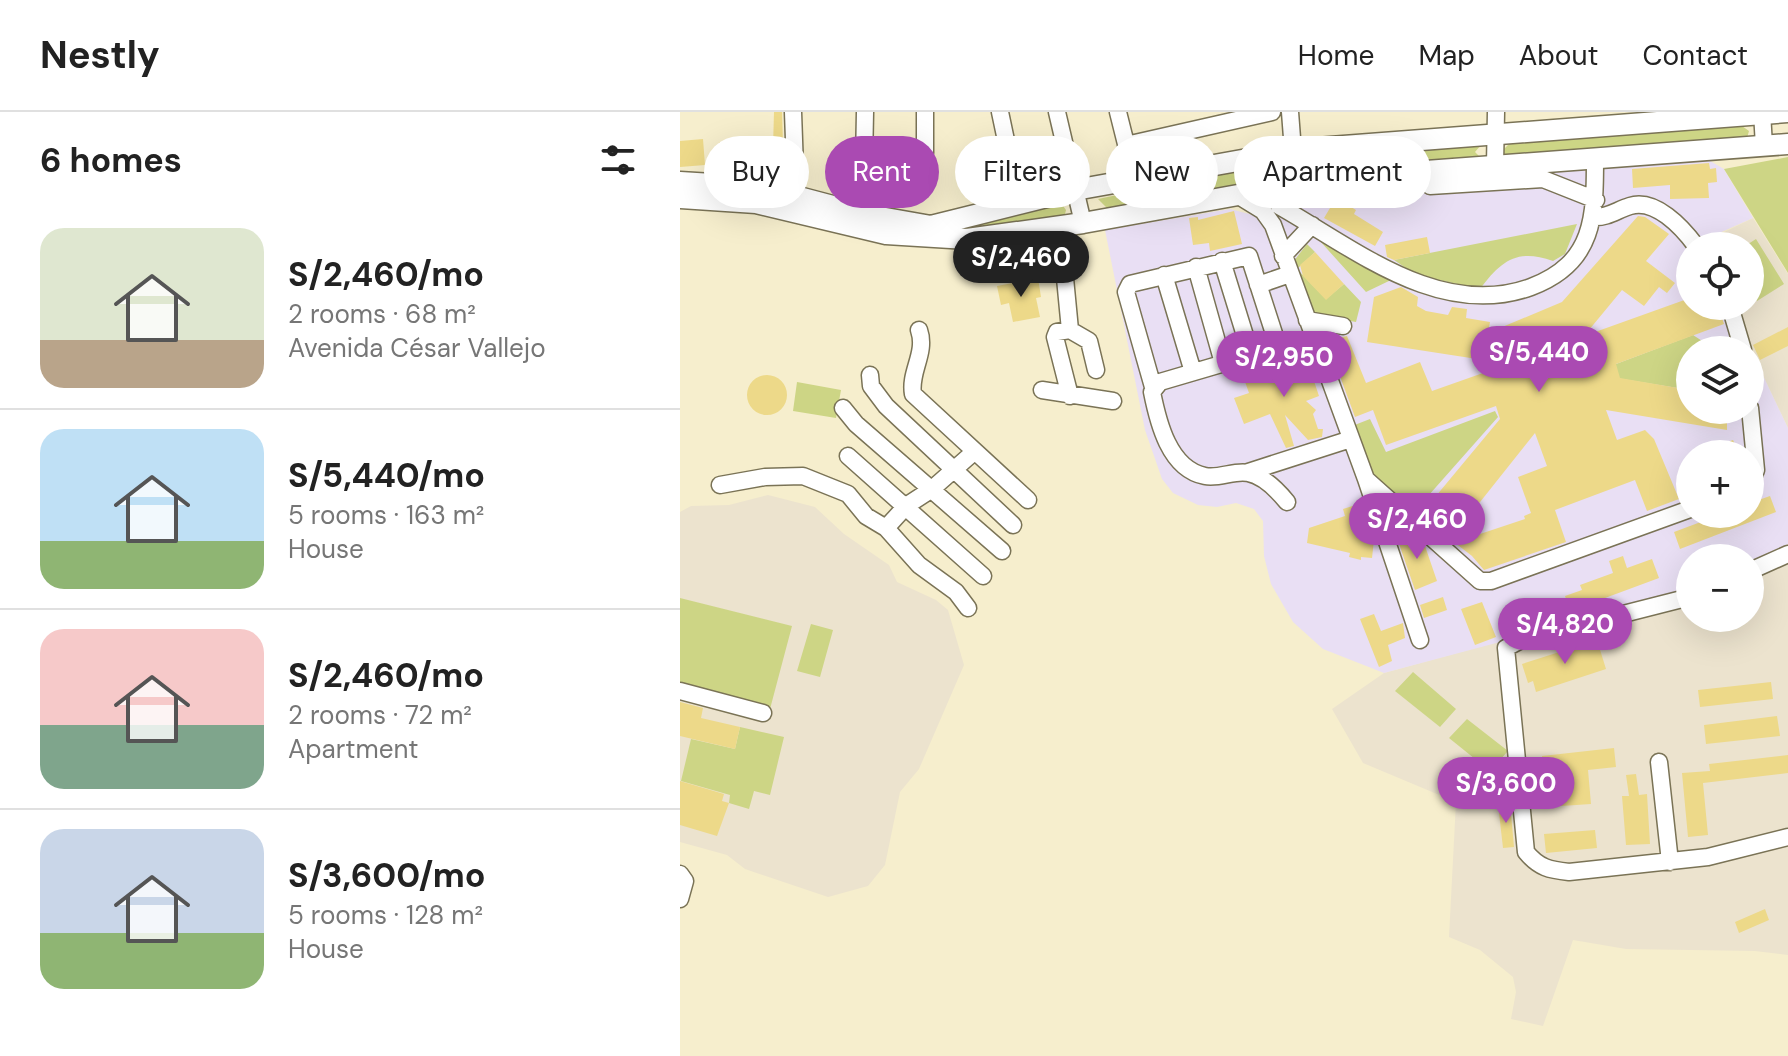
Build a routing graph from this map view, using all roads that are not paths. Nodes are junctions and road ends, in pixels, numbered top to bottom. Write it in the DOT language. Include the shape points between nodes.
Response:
graph roads {
  1 [pos="793,112"];
  2 [pos="865,112"];
  3 [pos="925,112"];
  4 [pos="1000,112"];
  5 [pos="1057,112"];
  6 [pos="1118,112"];
  7 [pos="1272,112"];
  8 [pos="1290,112"];
  9 [pos="1788,112"];
  10 [pos="1762,113"];
  11 [pos="1497,122"];
  12 [pos="794,136"];
  13 [pos="864,136"];
  14 [pos="925,136"];
  15 [pos="1005,136"];
  16 [pos="1063,136"];
  17 [pos="1124,136"];
  18 [pos="1166,136"];
  19 [pos="1292,136"];
  20 [pos="1399,136"];
  21 [pos="1788,144"];
  22 [pos="1764,146"];
  23 [pos="1595,157"];
  24 [pos="1495,165"];
  25 [pos="1431,170"];
  26 [pos="680,182"];
  27 [pos="704,183"];
  28 [pos="1431,186"];
  29 [pos="1234,196"];
  30 [pos="680,198"];
  31 [pos="809,199"];
  32 [pos="863,208"];
  33 [pos="997,208"];
  34 [pos="1079,208"];
  35 [pos="1256,208"];
  36 [pos="1282,208"];
  37 [pos="1595,209"];
  38 [pos="863,214"];
  39 [pos="1083,223"];
  40 [pos="1312,225"];
  41 [pos="1060,226"];
  42 [pos="1682,232"];
  43 [pos="1222,261"];
  44 [pos="1287,265"];
  45 [pos="1196,267"];
  46 [pos="1164,275"];
  47 [pos="1257,281"];
  48 [pos="1307,320"];
  49 [pos="1343,326"];
  50 [pos="919,330"];
  51 [pos="1070,330"];
  52 [pos="1313,337"];
  53 [pos="1278,346"];
  54 [pos="1251,355"];
  55 [pos="1223,363"];
  56 [pos="1096,370"];
  57 [pos="1193,372"];
  58 [pos="870,375"];
  59 [pos="1153,387"];
  60 [pos="1042,390"];
  61 [pos="1070,396"];
  62 [pos="1113,401"];
  63 [pos="843,408"];
  64 [pos="1351,439"];
  65 [pos="975,451"];
  66 [pos="848,456"];
  67 [pos="952,469"];
  68 [pos="1248,472"];
  69 [pos="1366,479"];
  70 [pos="720,485"];
  71 [pos="932,489"];
  72 [pos="1028,500"];
  73 [pos="1287,502"];
  74 [pos="906,506"];
  75 [pos="1676,514"];
  76 [pos="1013,525"];
  77 [pos="886,528"];
  78 [pos="1002,551"];
  79 [pos="1788,554"];
  80 [pos="1764,565"];
  81 [pos="983,576"];
  82 [pos="1676,601"];
  83 [pos="968,608"];
  84 [pos="1420,640"];
  85 [pos="680,691"];
  86 [pos="763,713"];
  87 [pos="1659,762"];
  88 [pos="1788,837"];
  89 [pos="1670,862"];
  90 [pos="682,876"];
  91 [pos="680,899"];
  1 -- 12 [label="street"];
  2 -- 13 [label="street"];
  3 -- 14 [label="street"];
  4 -- 15 [label="street"];
  5 -- 16 [label="street"];
  6 -- 17 [label="street"];
  7 -- 18 [label="street"];
  8 -- 19 [label="street"];
  9 -- 10 [label="main road"];
  10 -- 11 [label="main road"];
  10 -- 22 [label="street"];
  11 -- 20 [label="main road"];
  11 -- 24 [label="street"];
  21 -- 22 [label="main road"];
  22 -- 23 [label="main road"];
  23 -- 24 [label="main road"];
  23 -- 37 [label="street"];
  24 -- 25 [label="main road"];
  26 -- 27 [label="main road"];
  28 -- 37 [label="street" via="1543,179"];
  29 -- 39 [label="main road"];
  30 -- 41 [label="main road" via="756,203 917,237 967,239"];
  31 -- 38 [label="main road"];
  32 -- 38 [label="street"];
  33 -- 38 [label="main road" via="931,226"];
  34 -- 39 [label="street"];
  35 -- 44 [label="street" via="1269,217"];
  36 -- 40 [label="street"];
  37 -- 40 [label="street" via="1571,265 1556,277 1483,297 1420,284"];
  37 -- 42 [label="street" via="1603,218 1642,203 1656,207"];
  39 -- 41 [label="main road"];
  40 -- 44 [label="street"];
  41 -- 51 [label="street"];
  43 -- 45 [label="street"];
  43 -- 47 [label="street" via="1249,256"];
  43 -- 54 [label="street"];
  44 -- 47 [label="street"];
  44 -- 48 [label="street"];
  45 -- 46 [label="street"];
  45 -- 55 [label="street"];
  46 -- 57 [label="street"];
  46 -- 59 [label="street" via="1130,284 1126,292"];
  47 -- 53 [label="street"];
  48 -- 49 [label="street"];
  48 -- 52 [label="street"];
  50 -- 65 [label="street" via="921,354 913,394"];
  51 -- 56 [label="street" via="1089,341"];
  51 -- 61 [label="street" via="1055,337"];
  52 -- 53 [label="street"];
  52 -- 64 [label="street"];
  53 -- 54 [label="street"];
  54 -- 55 [label="street"];
  55 -- 57 [label="street"];
  57 -- 59 [label="street"];
  58 -- 67 [label="street" via="871,386 886,406"];
  59 -- 68 [label="street" via="1171,451 1202,476"];
  60 -- 61 [label="street"];
  61 -- 62 [label="street"];
  63 -- 71 [label="street"];
  64 -- 68 [label="street"];
  64 -- 69 [label="street"];
  65 -- 67 [label="street"];
  65 -- 72 [label="street"];
  66 -- 74 [label="street"];
  67 -- 71 [label="street"];
  67 -- 76 [label="street"];
  68 -- 73 [label="street"];
  69 -- 75 [label="street" via="1480,581"];
  69 -- 84 [label="street"];
  70 -- 77 [label="street" via="803,476 848,494 866,516"];
  71 -- 74 [label="street"];
  71 -- 78 [label="street"];
  74 -- 77 [label="street"];
  74 -- 81 [label="street"];
  77 -- 83 [label="street"];
  79 -- 80 [label="street"];
  82 -- 89 [label="street" via="1506,648 1526,852 1547,869 1569,872"];
  85 -- 86 [label="street"];
  87 -- 89 [label="street"];
  88 -- 89 [label="street"];
  90 -- 91 [label="street"];
}
